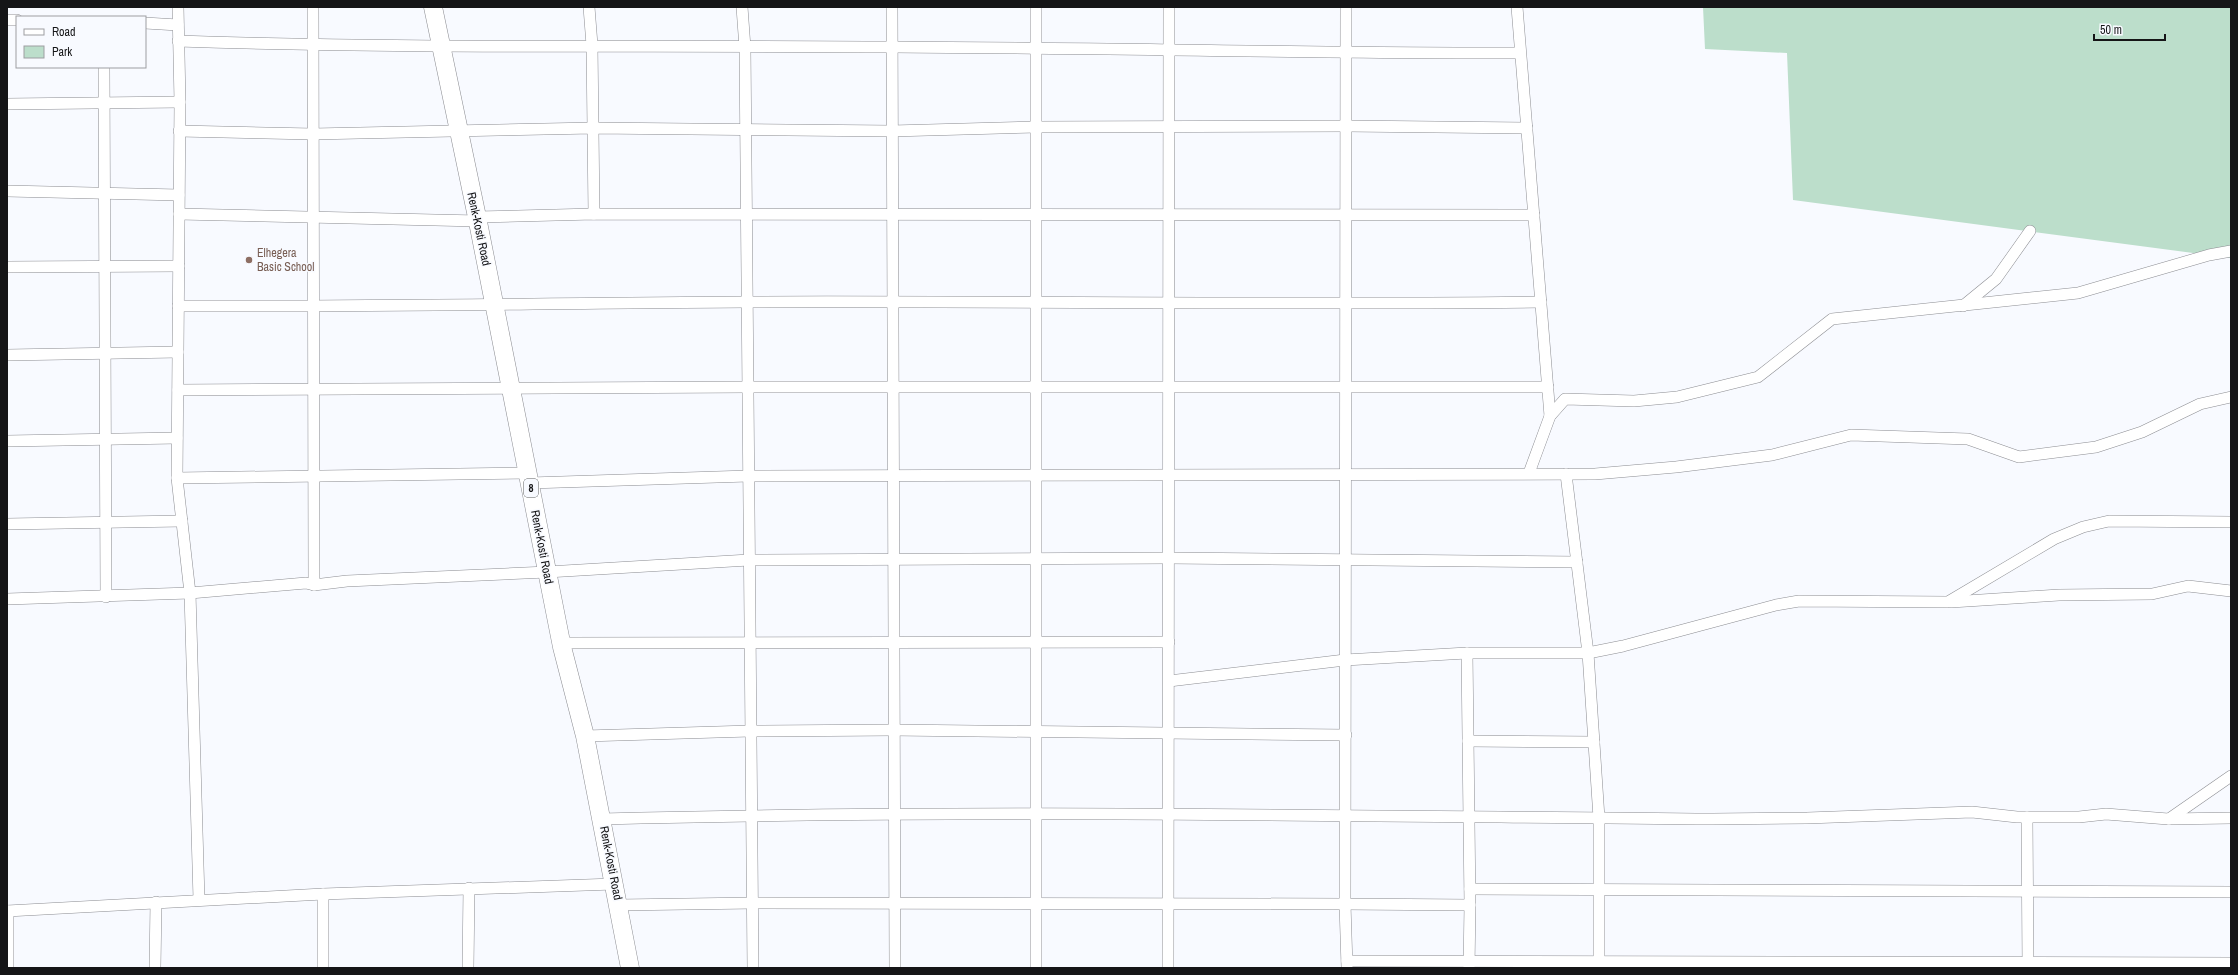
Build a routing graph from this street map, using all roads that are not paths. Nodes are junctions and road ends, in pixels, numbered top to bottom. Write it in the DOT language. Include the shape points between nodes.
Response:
graph roads {
  1 [pos="178,7"];
  2 [pos="312,7"];
  3 [pos="433,7"];
  4 [pos="589,7"];
  5 [pos="742,7"];
  6 [pos="892,7"];
  7 [pos="1036,7"];
  8 [pos="1170,7"];
  9 [pos="1346,7"];
  10 [pos="1517,7"];
  11 [pos="146,23"];
  12 [pos="178,25"];
  13 [pos="178,41"];
  14 [pos="313,45"];
  15 [pos="592,45"];
  16 [pos="441,46"];
  17 [pos="892,47"];
  18 [pos="745,48"];
  19 [pos="1036,49"];
  20 [pos="1169,51"];
  21 [pos="1347,53"];
  22 [pos="1520,53"];
  23 [pos="104,68"];
  24 [pos="180,102"];
  25 [pos="104,103"];
  26 [pos="7,104"];
  27 [pos="1347,126"];
  28 [pos="1036,127"];
  29 [pos="1169,127"];
  30 [pos="593,128"];
  31 [pos="746,128"];
  32 [pos="1526,128"];
  33 [pos="179,131"];
  34 [pos="458,131"];
  35 [pos="892,131"];
  36 [pos="313,134"];
  37 [pos="7,191"];
  38 [pos="104,193"];
  39 [pos="179,194"];
  40 [pos="179,214"];
  41 [pos="594,214"];
  42 [pos="746,214"];
  43 [pos="1169,214"];
  44 [pos="892,215"];
  45 [pos="1035,215"];
  46 [pos="1347,215"];
  47 [pos="1534,215"];
  48 [pos="313,218"];
  49 [pos="478,219"];
  50 [pos="2030,231"];
  51 [pos="2231,251"];
  52 [pos="104,266"];
  53 [pos="178,266"];
  54 [pos="7,267"];
  55 [pos="747,302"];
  56 [pos="1541,302"];
  57 [pos="892,303"];
  58 [pos="1035,303"];
  59 [pos="1169,304"];
  60 [pos="1346,304"];
  61 [pos="178,306"];
  62 [pos="495,306"];
  63 [pos="1963,306"];
  64 [pos="313,307"];
  65 [pos="178,352"];
  66 [pos="104,354"];
  67 [pos="7,355"];
  68 [pos="893,386"];
  69 [pos="748,387"];
  70 [pos="1346,387"];
  71 [pos="1548,387"];
  72 [pos="511,388"];
  73 [pos="1035,388"];
  74 [pos="1169,388"];
  75 [pos="314,389"];
  76 [pos="178,390"];
  77 [pos="2231,397"];
  78 [pos="1550,416"];
  79 [pos="177,438"];
  80 [pos="105,439"];
  81 [pos="7,441"];
  82 [pos="1529,473"];
  83 [pos="1035,474"];
  84 [pos="1169,474"];
  85 [pos="1346,474"];
  86 [pos="1566,474"];
  87 [pos="893,475"];
  88 [pos="748,476"];
  89 [pos="314,477"];
  90 [pos="177,478"];
  91 [pos="529,478"];
  92 [pos="182,521"];
  93 [pos="2231,522"];
  94 [pos="106,523"];
  95 [pos="7,524"];
  96 [pos="1035,558"];
  97 [pos="1169,558"];
  98 [pos="749,560"];
  99 [pos="893,560"];
  100 [pos="1346,562"];
  101 [pos="1577,562"];
  102 [pos="547,572"];
  103 [pos="314,585"];
  104 [pos="2231,591"];
  105 [pos="190,593"];
  106 [pos="106,597"];
  107 [pos="7,599"];
  108 [pos="1948,602"];
  109 [pos="893,641"];
  110 [pos="750,642"];
  111 [pos="1035,642"];
  112 [pos="1169,642"];
  113 [pos="561,643"];
  114 [pos="1467,653"];
  115 [pos="1588,653"];
  116 [pos="1345,660"];
  117 [pos="1169,681"];
  118 [pos="893,730"];
  119 [pos="750,731"];
  120 [pos="1035,731"];
  121 [pos="1170,732"];
  122 [pos="1346,735"];
  123 [pos="585,736"];
  124 [pos="1468,741"];
  125 [pos="1594,742"];
  126 [pos="2231,776"];
  127 [pos="1034,812"];
  128 [pos="1169,813"];
  129 [pos="894,814"];
  130 [pos="751,815"];
  131 [pos="1345,816"];
  132 [pos="1469,817"];
  133 [pos="2027,817"];
  134 [pos="1599,818"];
  135 [pos="2231,818"];
  136 [pos="602,819"];
  137 [pos="2168,819"];
  138 [pos="614,884"];
  139 [pos="469,888"];
  140 [pos="1470,889"];
  141 [pos="1599,890"];
  142 [pos="2028,892"];
  143 [pos="2231,892"];
  144 [pos="323,894"];
  145 [pos="199,899"];
  146 [pos="156,902"];
  147 [pos="753,902"];
  148 [pos="894,903"];
  149 [pos="1035,903"];
  150 [pos="1168,904"];
  151 [pos="1345,904"];
  152 [pos="619,905"];
  153 [pos="1470,905"];
  154 [pos="8,911"];
  155 [pos="2231,963"];
  156 [pos="1347,964"];
  157 [pos="1599,964"];
  158 [pos="1469,965"];
  159 [pos="2028,965"];
  160 [pos="8,968"];
  161 [pos="154,968"];
  162 [pos="323,968"];
  163 [pos="468,968"];
  164 [pos="630,968"];
  165 [pos="753,968"];
  166 [pos="895,968"];
  167 [pos="1036,968"];
  168 [pos="1168,968"];
  1 -- 12 [label="street"];
  2 -- 14 [label="street"];
  3 -- 16 [label="main road, Renk-Kosti Road / 8"];
  4 -- 15 [label="street"];
  5 -- 18 [label="street"];
  6 -- 17 [label="street"];
  7 -- 19 [label="street"];
  8 -- 20 [label="street"];
  9 -- 21 [label="street"];
  10 -- 22 [label="street"];
  11 -- 12 [label="street"];
  12 -- 13 [label="street"];
  13 -- 14 [label="street"];
  13 -- 24 [label="street"];
  14 -- 16 [label="street"];
  14 -- 36 [label="street"];
  15 -- 16 [label="street"];
  15 -- 18 [label="street"];
  15 -- 30 [label="street"];
  16 -- 34 [label="main road, Renk-Kosti Road / 8"];
  17 -- 18 [label="street"];
  17 -- 19 [label="street"];
  17 -- 35 [label="street"];
  18 -- 31 [label="street"];
  19 -- 20 [label="street"];
  19 -- 28 [label="street"];
  20 -- 21 [label="street"];
  20 -- 29 [label="street"];
  21 -- 22 [label="street"];
  21 -- 27 [label="street"];
  22 -- 32 [label="street"];
  23 -- 25 [label="street"];
  24 -- 25 [label="street"];
  24 -- 33 [label="street"];
  25 -- 26 [label="street"];
  25 -- 38 [label="street"];
  27 -- 29 [label="street"];
  27 -- 32 [label="street"];
  27 -- 46 [label="street"];
  28 -- 29 [label="street"];
  28 -- 35 [label="street"];
  28 -- 45 [label="street"];
  29 -- 43 [label="street"];
  30 -- 31 [label="street"];
  30 -- 34 [label="street"];
  30 -- 41 [label="street"];
  31 -- 35 [label="street"];
  31 -- 42 [label="street"];
  32 -- 47 [label="street"];
  33 -- 36 [label="street"];
  33 -- 39 [label="street"];
  34 -- 36 [label="street"];
  34 -- 49 [label="main road, Renk-Kosti Road / 8"];
  35 -- 44 [label="street"];
  36 -- 48 [label="street"];
  37 -- 38 [label="street"];
  38 -- 39 [label="street"];
  38 -- 52 [label="street"];
  39 -- 40 [label="street"];
  40 -- 48 [label="street"];
  40 -- 53 [label="street"];
  41 -- 42 [label="street"];
  41 -- 49 [label="street"];
  42 -- 44 [label="street"];
  42 -- 55 [label="street"];
  43 -- 45 [label="street"];
  43 -- 46 [label="street"];
  43 -- 59 [label="street"];
  44 -- 45 [label="street"];
  44 -- 57 [label="street"];
  45 -- 58 [label="street"];
  46 -- 47 [label="street"];
  46 -- 60 [label="street"];
  47 -- 56 [label="street"];
  48 -- 49 [label="street"];
  48 -- 64 [label="street"];
  49 -- 62 [label="main road, Renk-Kosti Road / 8"];
  50 -- 63 [label="street" via="1996,279"];
  51 -- 63 [label="street" via="2078,293"];
  52 -- 53 [label="street"];
  52 -- 54 [label="street"];
  52 -- 66 [label="street"];
  53 -- 61 [label="street"];
  55 -- 57 [label="street"];
  55 -- 62 [label="street"];
  55 -- 69 [label="street"];
  56 -- 60 [label="street"];
  56 -- 71 [label="street"];
  57 -- 58 [label="street"];
  57 -- 68 [label="street"];
  58 -- 59 [label="street"];
  58 -- 73 [label="street"];
  59 -- 60 [label="street"];
  59 -- 74 [label="street"];
  60 -- 70 [label="street"];
  61 -- 64 [label="street"];
  61 -- 65 [label="street"];
  62 -- 64 [label="street"];
  62 -- 72 [label="main road, Renk-Kosti Road / 8"];
  63 -- 78 [label="street" via="1832,319 1758,377 1677,397 1634,401 1565,400"];
  64 -- 75 [label="street"];
  65 -- 66 [label="street"];
  65 -- 76 [label="street"];
  66 -- 67 [label="street"];
  66 -- 80 [label="street"];
  68 -- 69 [label="street"];
  68 -- 73 [label="street"];
  68 -- 87 [label="street"];
  69 -- 72 [label="street"];
  69 -- 88 [label="street"];
  70 -- 71 [label="street"];
  70 -- 74 [label="street"];
  70 -- 85 [label="street"];
  71 -- 78 [label="street"];
  72 -- 75 [label="street"];
  72 -- 91 [label="main road, Renk-Kosti Road / 8"];
  73 -- 74 [label="street"];
  73 -- 83 [label="street"];
  74 -- 84 [label="street"];
  75 -- 76 [label="street"];
  75 -- 89 [label="street"];
  76 -- 79 [label="street"];
  77 -- 86 [label="street" via="2200,404 2142,432 2096,447 2019,457 1968,439 1851,435 1764,456 1676,467"];
  78 -- 82 [label="street"];
  79 -- 80 [label="street"];
  79 -- 90 [label="street"];
  80 -- 81 [label="street"];
  80 -- 94 [label="street"];
  82 -- 85 [label="street"];
  82 -- 86 [label="street"];
  83 -- 84 [label="street"];
  83 -- 87 [label="street"];
  83 -- 96 [label="street"];
  84 -- 85 [label="street"];
  84 -- 97 [label="street"];
  85 -- 100 [label="street"];
  86 -- 101 [label="street"];
  87 -- 88 [label="street"];
  87 -- 99 [label="street"];
  88 -- 91 [label="street"];
  88 -- 98 [label="street"];
  89 -- 90 [label="street"];
  89 -- 91 [label="street"];
  89 -- 103 [label="street"];
  90 -- 92 [label="street"];
  91 -- 102 [label="main road, Renk-Kosti Road / 8"];
  92 -- 94 [label="street"];
  92 -- 105 [label="street"];
  93 -- 108 [label="street" via="2109,521 2083,527 2054,539"];
  94 -- 95 [label="street"];
  94 -- 106 [label="street"];
  96 -- 97 [label="street"];
  96 -- 99 [label="street"];
  96 -- 111 [label="street"];
  97 -- 100 [label="street"];
  97 -- 112 [label="street"];
  98 -- 99 [label="street"];
  98 -- 102 [label="street"];
  98 -- 110 [label="street"];
  99 -- 109 [label="street"];
  100 -- 101 [label="street"];
  100 -- 116 [label="street"];
  101 -- 115 [label="street"];
  102 -- 103 [label="street" via="347,581"];
  102 -- 113 [label="main road, Renk-Kosti Road / 8"];
  103 -- 105 [label="street" via="306,583"];
  104 -- 108 [label="street" via="2188,586 2152,594"];
  105 -- 106 [label="street"];
  105 -- 145 [label="street"];
  106 -- 107 [label="street"];
  108 -- 115 [label="street" via="1799,602 1776,605"];
  109 -- 110 [label="street"];
  109 -- 111 [label="street"];
  109 -- 118 [label="street"];
  110 -- 113 [label="street"];
  110 -- 119 [label="street"];
  111 -- 112 [label="street"];
  111 -- 120 [label="street"];
  112 -- 117 [label="street"];
  113 -- 123 [label="main road, Renk-Kosti Road / 8"];
  114 -- 115 [label="street"];
  114 -- 116 [label="street"];
  114 -- 124 [label="street"];
  115 -- 125 [label="street"];
  116 -- 117 [label="street"];
  116 -- 122 [label="street"];
  117 -- 121 [label="street"];
  118 -- 119 [label="street"];
  118 -- 120 [label="street"];
  118 -- 129 [label="street"];
  119 -- 123 [label="street"];
  119 -- 130 [label="street"];
  120 -- 121 [label="street"];
  120 -- 127 [label="street"];
  121 -- 122 [label="street"];
  121 -- 128 [label="street"];
  122 -- 131 [label="street"];
  123 -- 136 [label="main road, Renk-Kosti Road / 8"];
  124 -- 125 [label="street"];
  124 -- 132 [label="street"];
  125 -- 134 [label="street"];
  126 -- 137 [label="street"];
  127 -- 128 [label="street"];
  127 -- 129 [label="street"];
  127 -- 149 [label="street"];
  128 -- 131 [label="street"];
  128 -- 150 [label="street"];
  129 -- 130 [label="street"];
  129 -- 148 [label="street"];
  130 -- 136 [label="street"];
  130 -- 147 [label="street"];
  131 -- 132 [label="street"];
  131 -- 151 [label="street"];
  132 -- 134 [label="street"];
  132 -- 140 [label="street"];
  133 -- 134 [label="street" via="1972,812 1807,818"];
  133 -- 137 [label="street" via="2106,814"];
  133 -- 142 [label="street"];
  134 -- 141 [label="street"];
  135 -- 137 [label="street"];
  136 -- 138 [label="main road, Renk-Kosti Road / 8"];
  138 -- 139 [label="street"];
  138 -- 152 [label="main road, Renk-Kosti Road / 8"];
  139 -- 144 [label="street"];
  139 -- 163 [label="street"];
  140 -- 141 [label="street"];
  140 -- 153 [label="street"];
  141 -- 142 [label="street"];
  141 -- 157 [label="street"];
  142 -- 143 [label="street"];
  142 -- 159 [label="street"];
  144 -- 145 [label="street"];
  144 -- 162 [label="street"];
  145 -- 146 [label="street"];
  146 -- 154 [label="street"];
  146 -- 161 [label="street"];
  147 -- 148 [label="street"];
  147 -- 152 [label="street"];
  147 -- 165 [label="street"];
  148 -- 149 [label="street"];
  148 -- 166 [label="street"];
  149 -- 150 [label="street"];
  149 -- 167 [label="street"];
  150 -- 151 [label="street"];
  150 -- 168 [label="street"];
  151 -- 153 [label="street"];
  151 -- 156 [label="street"];
  152 -- 164 [label="main road, Renk-Kosti Road / 8"];
  153 -- 158 [label="street"];
  154 -- 160 [label="street"];
  155 -- 159 [label="street"];
  156 -- 158 [label="street"];
  157 -- 158 [label="street"];
  157 -- 159 [label="street"];
}
